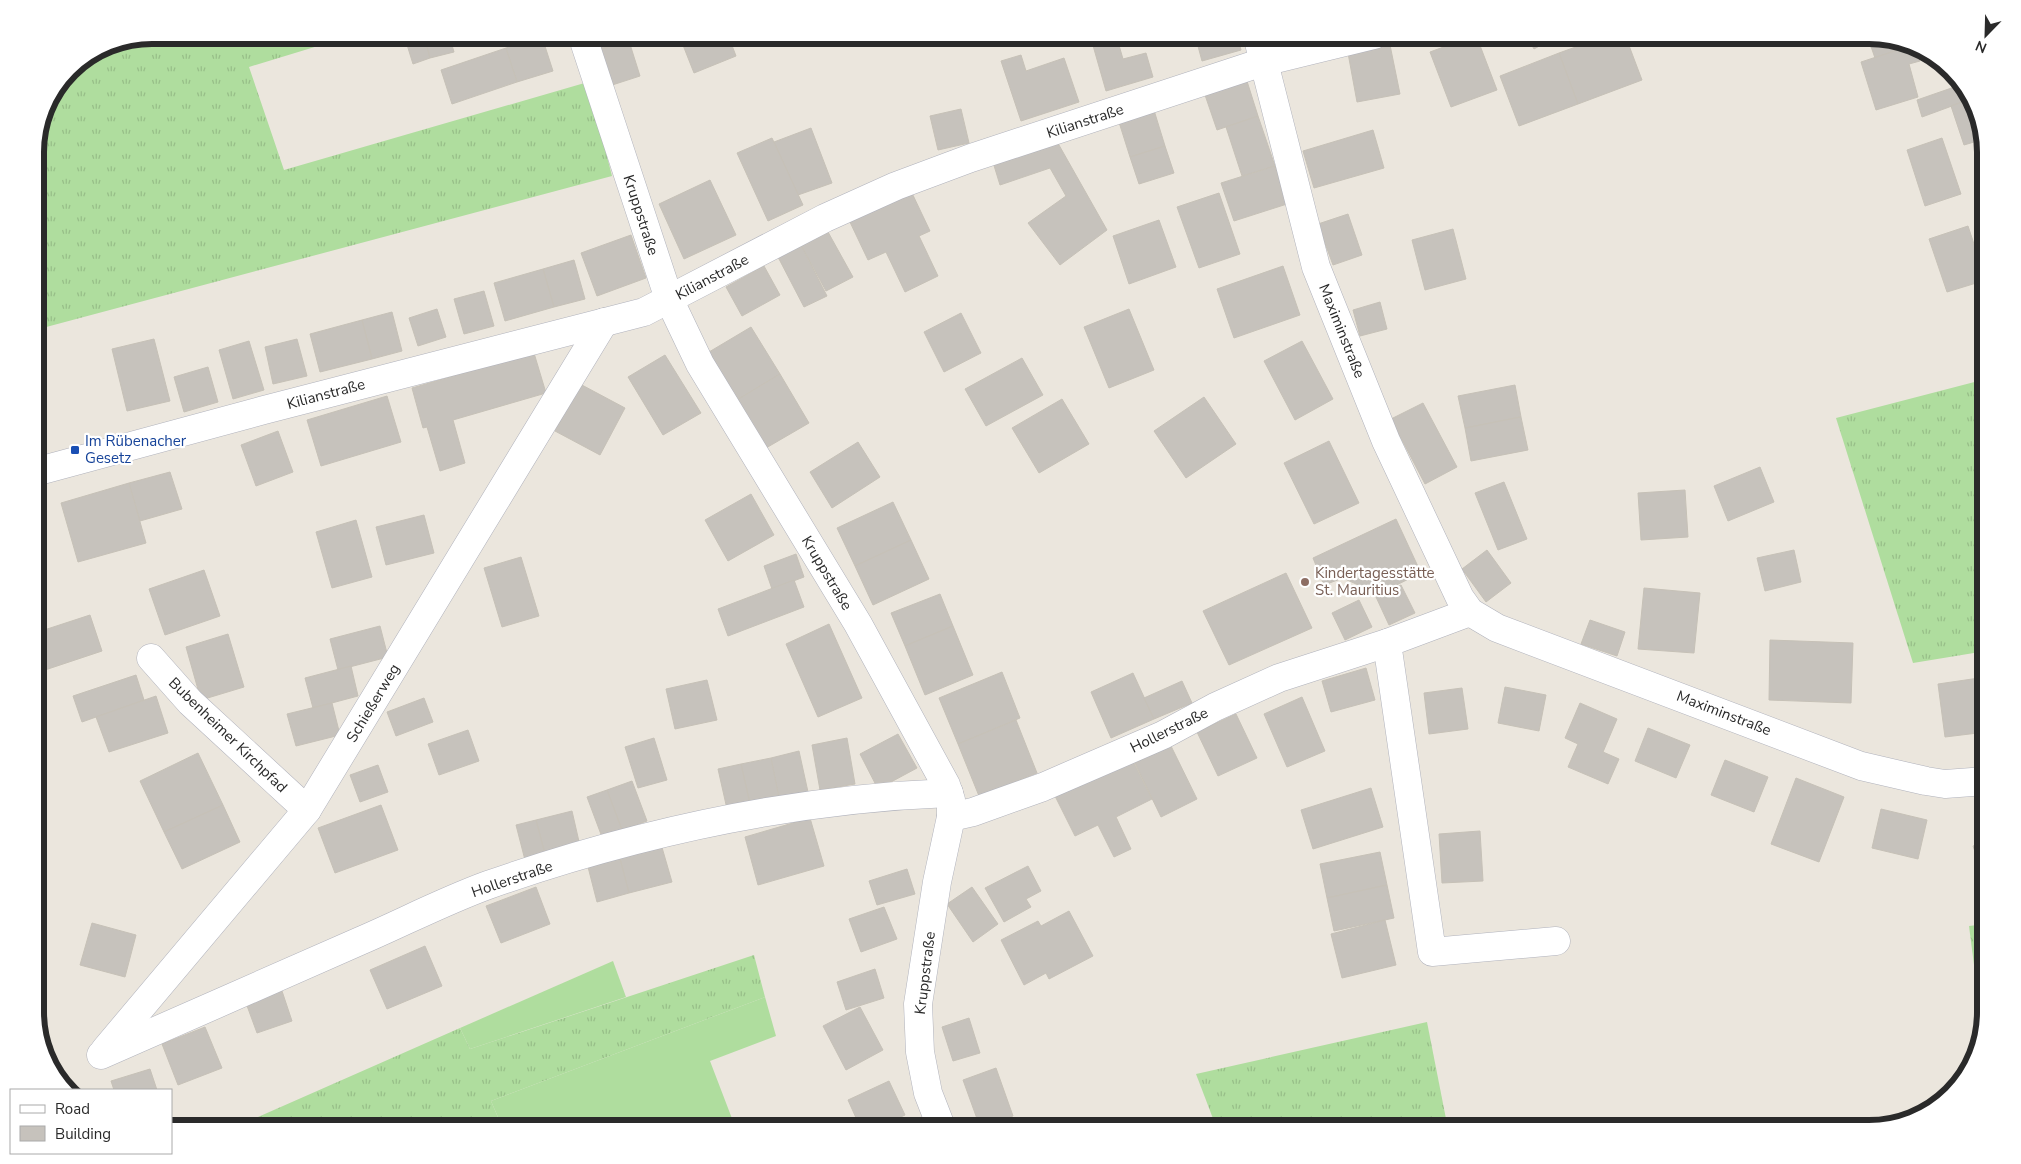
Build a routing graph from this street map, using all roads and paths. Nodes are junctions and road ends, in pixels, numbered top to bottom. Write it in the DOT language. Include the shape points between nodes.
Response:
graph roads {
  1 [pos="585,44"];
  2 [pos="1259,44"];
  3 [pos="1337,44"];
  4 [pos="1264,62"];
  5 [pos="669,299"];
  6 [pos="604,322"];
  7 [pos="44,470"];
  8 [pos="1470,612"];
  9 [pos="1387,643"];
  10 [pos="151,658"];
  11 [pos="1977,781"];
  12 [pos="950,805"];
  13 [pos="307,810"];
  14 [pos="1556,941"];
  15 [pos="101,1055"];
  16 [pos="939,1120"];
  1 -- 5 [label="street, Kruppstraße"];
  2 -- 4 [label="street, Maximinstraße"];
  3 -- 4 [label="street, Kilianstraße"];
  4 -- 5 [label="street, Kilianstraße" via="971,158 896,186 824,218"];
  4 -- 8 [label="street, Maximinstraße" via="1316,267 1386,442"];
  5 -- 6 [label="street, Kilianstraße" via="644,312"];
  5 -- 12 [label="street, Kruppstraße" via="700,364 858,624 946,785"];
  6 -- 7 [label="street, Kilianstraße"];
  6 -- 13 [label="street, Schießerweg"];
  8 -- 9 [label="street"];
  8 -- 11 [label="street, Maximinstraße" via="1497,628 1861,766 1936,782"];
  9 -- 12 [label="street, Hollerstraße" via="1279,678 1163,735 1043,787 973,812"];
  9 -- 14 [label="street" via="1432,952"];
  10 -- 13 [label="street, Bubenheimer Kirchpfad" via="190,702"];
  12 -- 15 [label="street, Hollerstraße" via="908,795 833,802 711,821 586,853 486,886"];
  12 -- 16 [label="street, Kruppstraße" via="918,1004 920,1052 926,1084"];
  13 -- 15 [label="street, Schießerweg"];
}
